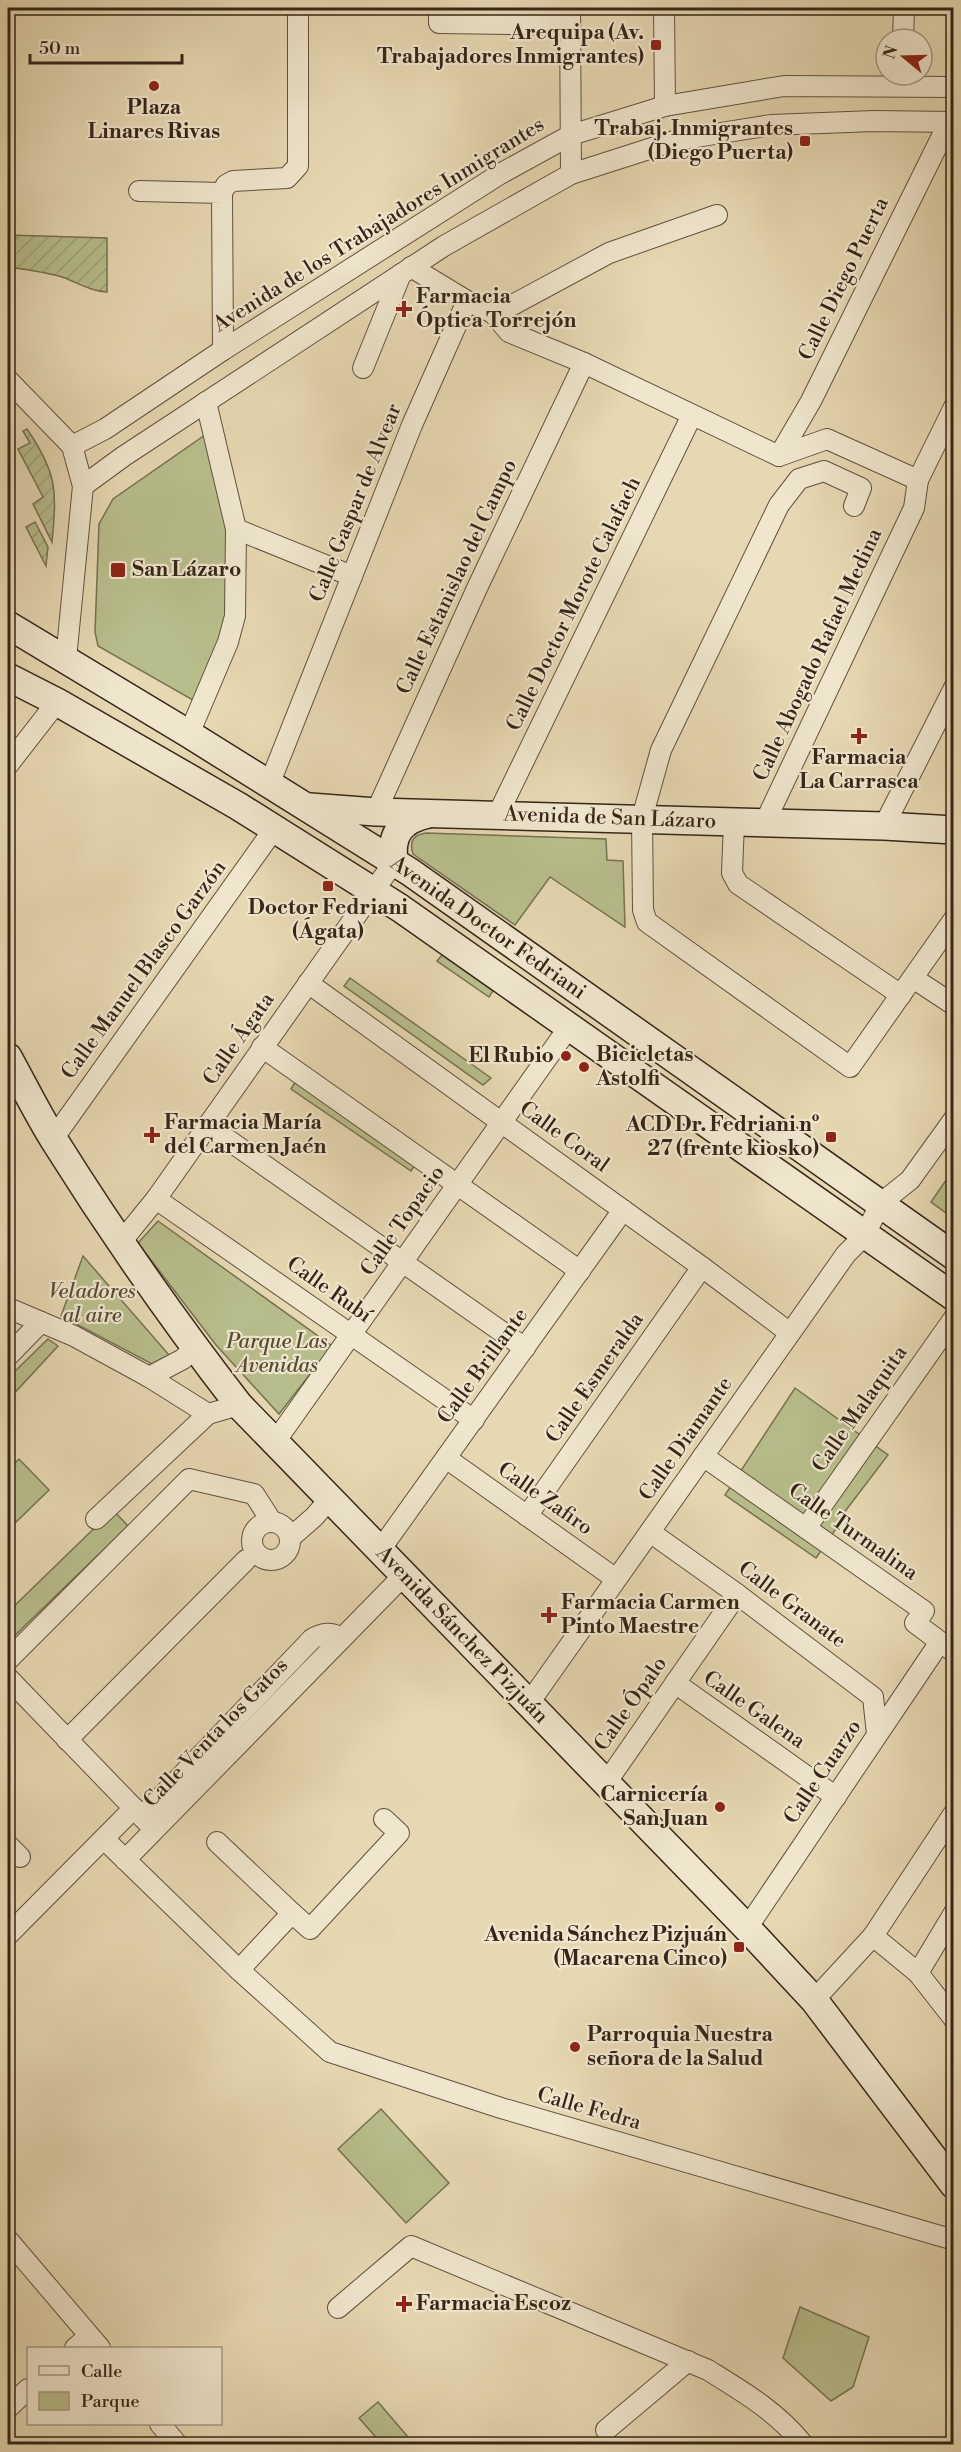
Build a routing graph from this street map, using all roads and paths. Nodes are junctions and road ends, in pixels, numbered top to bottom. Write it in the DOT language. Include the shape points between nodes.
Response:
graph roads {
  1 [pos="298,8"];
  2 [pos="664,8"];
  3 [pos="904,8"];
  4 [pos="439,15"];
  5 [pos="570,16"];
  6 [pos="903,27"];
  7 [pos="874,82"];
  8 [pos="934,85"];
  9 [pos="954,87"];
  10 [pos="665,106"];
  11 [pos="951,122"];
  12 [pos="571,135"];
  13 [pos="571,174"];
  14 [pos="139,191"];
  15 [pos="222,193"];
  16 [pos="717,215"];
  17 [pos="406,270"];
  18 [pos="467,301"];
  19 [pos="493,313"];
  20 [pos="223,350"];
  21 [pos="584,363"];
  22 [pos="363,368"];
  23 [pos="8,380"];
  24 [pos="206,402"];
  25 [pos="954,406"];
  26 [pos="692,415"];
  27 [pos="72,446"];
  28 [pos="779,456"];
  29 [pos="918,480"];
  30 [pos="83,486"];
  31 [pos="854,506"];
  32 [pos="236,529"];
  33 [pos="352,576"];
  34 [pos="8,625"];
  35 [pos="66,659"];
  36 [pos="8,677"];
  37 [pos="954,688"];
  38 [pos="57,702"];
  39 [pos="189,734"];
  40 [pos="8,765"];
  41 [pos="269,785"];
  42 [pos="306,807"];
  43 [pos="376,812"];
  44 [pos="434,813"];
  45 [pos="498,814"];
  46 [pos="642,818"];
  47 [pos="734,822"];
  48 [pos="765,822"];
  49 [pos="884,826"];
  50 [pos="274,829"];
  51 [pos="954,830"];
  52 [pos="394,862"];
  53 [pos="375,892"];
  54 [pos="954,919"];
  55 [pos="913,978"];
  56 [pos="308,983"];
  57 [pos="901,995"];
  58 [pos="954,1005"];
  59 [pos="569,1027"];
  60 [pos="262,1047"];
  61 [pos="8,1056"];
  62 [pos="954,1119"];
  63 [pos="502,1122"];
  64 [pos="207,1125"];
  65 [pos="53,1139"];
  66 [pos="456,1186"];
  67 [pos="156,1199"];
  68 [pos="881,1203"];
  69 [pos="623,1210"];
  70 [pos="864,1236"];
  71 [pos="121,1242"];
  72 [pos="954,1256"];
  73 [pos="402,1263"];
  74 [pos="702,1267"];
  75 [pos="579,1271"];
  76 [pos="954,1297"];
  77 [pos="8,1308"];
  78 [pos="954,1318"];
  79 [pos="41,1322"];
  80 [pos="790,1333"];
  81 [pos="351,1335"];
  82 [pos="194,1348"];
  83 [pos="525,1348"];
  84 [pos="8,1356"];
  85 [pos="148,1377"];
  86 [pos="239,1405"];
  87 [pos="208,1414"];
  88 [pos="474,1420"];
  89 [pos="275,1442"];
  90 [pos="703,1456"];
  91 [pos="446,1458"];
  92 [pos="329,1500"];
  93 [pos="527,1516"];
  94 [pos="96,1519"];
  95 [pos="272,1522"];
  96 [pos="806,1528"];
  97 [pos="650,1532"];
  98 [pos="290,1538"];
  99 [pos="380,1550"];
  100 [pos="246,1560"];
  101 [pos="403,1576"];
  102 [pos="616,1579"];
  103 [pos="737,1594"];
  104 [pos="947,1647"];
  105 [pos="8,1660"];
  106 [pos="8,1678"];
  107 [pos="675,1683"];
  108 [pos="529,1703"];
  109 [pos="877,1734"];
  110 [pos="67,1740"];
  111 [pos="606,1783"];
  112 [pos="836,1797"];
  113 [pos="954,1814"];
  114 [pos="143,1818"];
  115 [pos="384,1819"];
  116 [pos="104,1839"];
  117 [pos="217,1842"];
  118 [pos="125,1860"];
  119 [pos="954,1912"];
  120 [pos="292,1913"];
  121 [pos="747,1928"];
  122 [pos="8,1935"];
  123 [pos="873,1936"];
  124 [pos="239,1970"];
  125 [pos="918,1973"];
  126 [pos="814,2000"];
  127 [pos="954,2019"];
  128 [pos="954,2185"];
  129 [pos="8,2240"];
  130 [pos="954,2240"];
  131 [pos="338,2308"];
  132 [pos="88,2344"];
  133 [pos="688,2361"];
  134 [pos="27,2390"];
  135 [pos="8,2408"];
  136 [pos="161,2425"];
  137 [pos="606,2430"];
  138 [pos="177,2445"];
  139 [pos="803,2445"];
  1 -- 15 [label="street" via="298,166 287,178 233,181"];
  2 -- 10 [label="street"];
  3 -- 6 [label="street"];
  4 -- 5 [label="street"];
  5 -- 12 [label="street"];
  7 -- 10 [label="street, Avenida de los Trabajadores Inmigrantes" via="784,86"];
  8 -- 9 [label="street, Avenida de los Trabajadores Inmigrantes"];
  10 -- 12 [label="street, Avenida de los Trabajadores Inmigrantes"];
  11 -- 13 [label="street" via="771,125 677,140"];
  11 -- 28 [label="street, Calle Diego Puerta"];
  12 -- 13 [label="street"];
  12 -- 20 [label="street, Avenida de los Trabajadores Inmigrantes" via="500,174"];
  13 -- 17 [label="street"];
  14 -- 15 [label="street"];
  15 -- 20 [label="street"];
  16 -- 19 [label="street" via="609,253"];
  17 -- 18 [label="street"];
  17 -- 22 [label="street"];
  17 -- 24 [label="street"];
  18 -- 19 [label="street"];
  18 -- 33 [label="street, Calle Gaspar de Alvear" via="416,415"];
  19 -- 21 [label="street" via="510,332"];
  20 -- 27 [label="street, Avenida de los Trabajadores Inmigrantes" via="105,429"];
  21 -- 26 [label="street"];
  21 -- 43 [label="street, Calle Estanislao del Campo"];
  23 -- 27 [label="street"];
  24 -- 30 [label="street"];
  24 -- 32 [label="street"];
  25 -- 29 [label="street, Calle Abogado Rafael Medina"];
  26 -- 28 [label="street"];
  26 -- 45 [label="street, Calle Doctor Morote Calafach"];
  27 -- 30 [label="street"];
  28 -- 29 [label="street" via="827,439"];
  29 -- 48 [label="street, Calle Abogado Rafael Medina" via="914,508"];
  30 -- 35 [label="street"];
  31 -- 46 [label="street" via="861,488 824,471 799,479 779,505 661,750"];
  32 -- 33 [label="street"];
  32 -- 39 [label="street" via="235,616"];
  33 -- 41 [label="street, Calle Gaspar de Alvear"];
  34 -- 35 [label="main road, Avenida Doctor Fedriani"];
  35 -- 39 [label="main road, Avenida Doctor Fedriani"];
  36 -- 38 [label="main road, Avenida Doctor Fedriani"];
  37 -- 49 [label="street"];
  38 -- 40 [label="street"];
  38 -- 50 [label="main road, Avenida Doctor Fedriani"];
  39 -- 41 [label="main road, Avenida Doctor Fedriani"];
  41 -- 42 [label="main road, Avenida Doctor Fedriani"];
  42 -- 43 [label="main road, Avenida de San Lázaro"];
  42 -- 50 [label="main road"];
  42 -- 52 [label="main road, Avenida Doctor Fedriani"];
  43 -- 44 [label="main road, Avenida de San Lázaro"];
  44 -- 45 [label="main road, Avenida de San Lázaro"];
  44 -- 52 [label="main road" via="404,824 393,842"];
  45 -- 46 [label="main road, Avenida de San Lázaro"];
  46 -- 47 [label="main road, Avenida de San Lázaro"];
  46 -- 57 [label="street" via="643,910 647,922 850,1067"];
  47 -- 48 [label="main road, Avenida de San Lázaro"];
  47 -- 57 [label="street" via="732,873 738,884"];
  48 -- 49 [label="main road, Avenida de San Lázaro"];
  49 -- 51 [label="main road, Avenida de San Lázaro"];
  50 -- 53 [label="main road, Avenida Doctor Fedriani"];
  50 -- 65 [label="street, Calle Manuel Blasco Garzón"];
  52 -- 53 [label="street, Calle Ágata"];
  52 -- 68 [label="main road, Avenida Doctor Fedriani"];
  53 -- 56 [label="street, Calle Ágata"];
  53 -- 59 [label="main road, Avenida Doctor Fedriani"];
  54 -- 55 [label="street"];
  55 -- 57 [label="street"];
  55 -- 58 [label="street"];
  56 -- 60 [label="street, Calle Ágata"];
  56 -- 63 [label="street, Calle Coral"];
  59 -- 63 [label="street, Calle Topacio"];
  59 -- 70 [label="main road, Avenida Doctor Fedriani"];
  60 -- 64 [label="street, Calle Ágata"];
  60 -- 66 [label="street"];
  61 -- 65 [label="main road, Avenida Sánchez Pizjuán"];
  62 -- 68 [label="street" via="910,1180"];
  63 -- 66 [label="street, Calle Topacio"];
  63 -- 69 [label="street, Calle Coral"];
  64 -- 67 [label="street, Calle Ágata"];
  64 -- 73 [label="street"];
  65 -- 71 [label="main road, Avenida Sánchez Pizjuán"];
  66 -- 73 [label="street, Calle Topacio"];
  66 -- 75 [label="street"];
  67 -- 71 [label="street, Calle Ágata"];
  67 -- 81 [label="street, Calle Rubí"];
  68 -- 70 [label="street, Calle Diamante"];
  68 -- 72 [label="main road, Avenida Doctor Fedriani"];
  69 -- 74 [label="street, Calle Coral"];
  69 -- 75 [label="street, Calle Brillante"];
  70 -- 76 [label="main road, Avenida Doctor Fedriani"];
  70 -- 80 [label="street, Calle Diamante" via="846,1254"];
  71 -- 82 [label="main road, Avenida Sánchez Pizjuán"];
  73 -- 81 [label="street, Calle Topacio"];
  73 -- 83 [label="street"];
  74 -- 80 [label="street, Calle Coral"];
  74 -- 93 [label="street, Calle Esmeralda"];
  75 -- 83 [label="street, Calle Brillante"];
  77 -- 79 [label="street"];
  78 -- 96 [label="street, Calle Malaquita"];
  79 -- 84 [label="street"];
  79 -- 85 [label="street"];
  80 -- 90 [label="street, Calle Diamante"];
  81 -- 88 [label="street, Calle Rubí"];
  81 -- 89 [label="street, Calle Topacio"];
  82 -- 85 [label="street" via="183,1359"];
  82 -- 86 [label="main road, Avenida Sánchez Pizjuán"];
  83 -- 88 [label="street, Calle Brillante"];
  85 -- 87 [label="street"];
  86 -- 87 [label="street"];
  86 -- 89 [label="main road, Avenida Sánchez Pizjuán"];
  87 -- 94 [label="street"];
  88 -- 91 [label="street, Calle Brillante"];
  89 -- 92 [label="main road, Avenida Sánchez Pizjuán"];
  90 -- 96 [label="street, Calle Turmalina"];
  90 -- 97 [label="street, Calle Diamante"];
  91 -- 93 [label="street, Calle Zafiro"];
  91 -- 99 [label="street, Calle Brillante"];
  92 -- 98 [label="street"];
  92 -- 99 [label="main road, Avenida Sánchez Pizjuán"];
  93 -- 102 [label="street, Calle Zafiro"];
  95 -- 98 [label="street" via="284,1527"];
  95 -- 98 [label="street" via="260,1525 253,1534 252,1546 259,1556 278,1559 288,1551"];
  95 -- 105 [label="street" via="254,1494 189,1479"];
  96 -- 104 [label="street, Calle Turmalina" via="924,1611 915,1623"];
  97 -- 102 [label="street, Calle Diamante"];
  97 -- 103 [label="street, Calle Granate"];
  99 -- 101 [label="main road, Avenida Sánchez Pizjuán"];
  100 -- 110 [label="street"];
  101 -- 108 [label="main road, Avenida Sánchez Pizjuán"];
  101 -- 114 [label="street, Calle Venta los Gatos" via="341,1639"];
  102 -- 108 [label="street, Calle Diamante"];
  103 -- 107 [label="street, Calle Ópalo"];
  103 -- 109 [label="street, Calle Granate" via="873,1696"];
  104 -- 109 [label="street, Calle Cuarzo"];
  106 -- 110 [label="street"];
  107 -- 111 [label="street, Calle Ópalo"];
  107 -- 112 [label="street, Calle Galena"];
  108 -- 111 [label="main road, Avenida Sánchez Pizjuán"];
  109 -- 112 [label="street, Calle Cuarzo"];
  110 -- 114 [label="street"];
  111 -- 121 [label="main road, Avenida Sánchez Pizjuán"];
  112 -- 121 [label="street, Calle Cuarzo"];
  113 -- 123 [label="street"];
  114 -- 116 [label="street, Calle Venta los Gatos"];
  114 -- 118 [label="street, Calle Venta los Gatos"];
  115 -- 120 [label="street" via="399,1833 310,1929"];
  116 -- 118 [label="street, Calle Fedra"];
  116 -- 122 [label="street, Calle Venta los Gatos"];
  117 -- 120 [label="street"];
  118 -- 124 [label="street, Calle Fedra"];
  119 -- 125 [label="street"];
  120 -- 124 [label="street"];
  121 -- 126 [label="main road, Avenida Sánchez Pizjuán"];
  123 -- 125 [label="street"];
  123 -- 126 [label="street"];
  124 -- 130 [label="street, Calle Fedra" via="330,2052 501,2108"];
  125 -- 127 [label="street"];
  126 -- 128 [label="main road, Avenida Sánchez Pizjuán"];
  129 -- 132 [label="street"];
  131 -- 133 [label="street" via="411,2246"];
  133 -- 137 [label="street"];
  133 -- 139 [label="street" via="750,2397 785,2423"];
  134 -- 135 [label="street"];
  136 -- 138 [label="street"];
}
